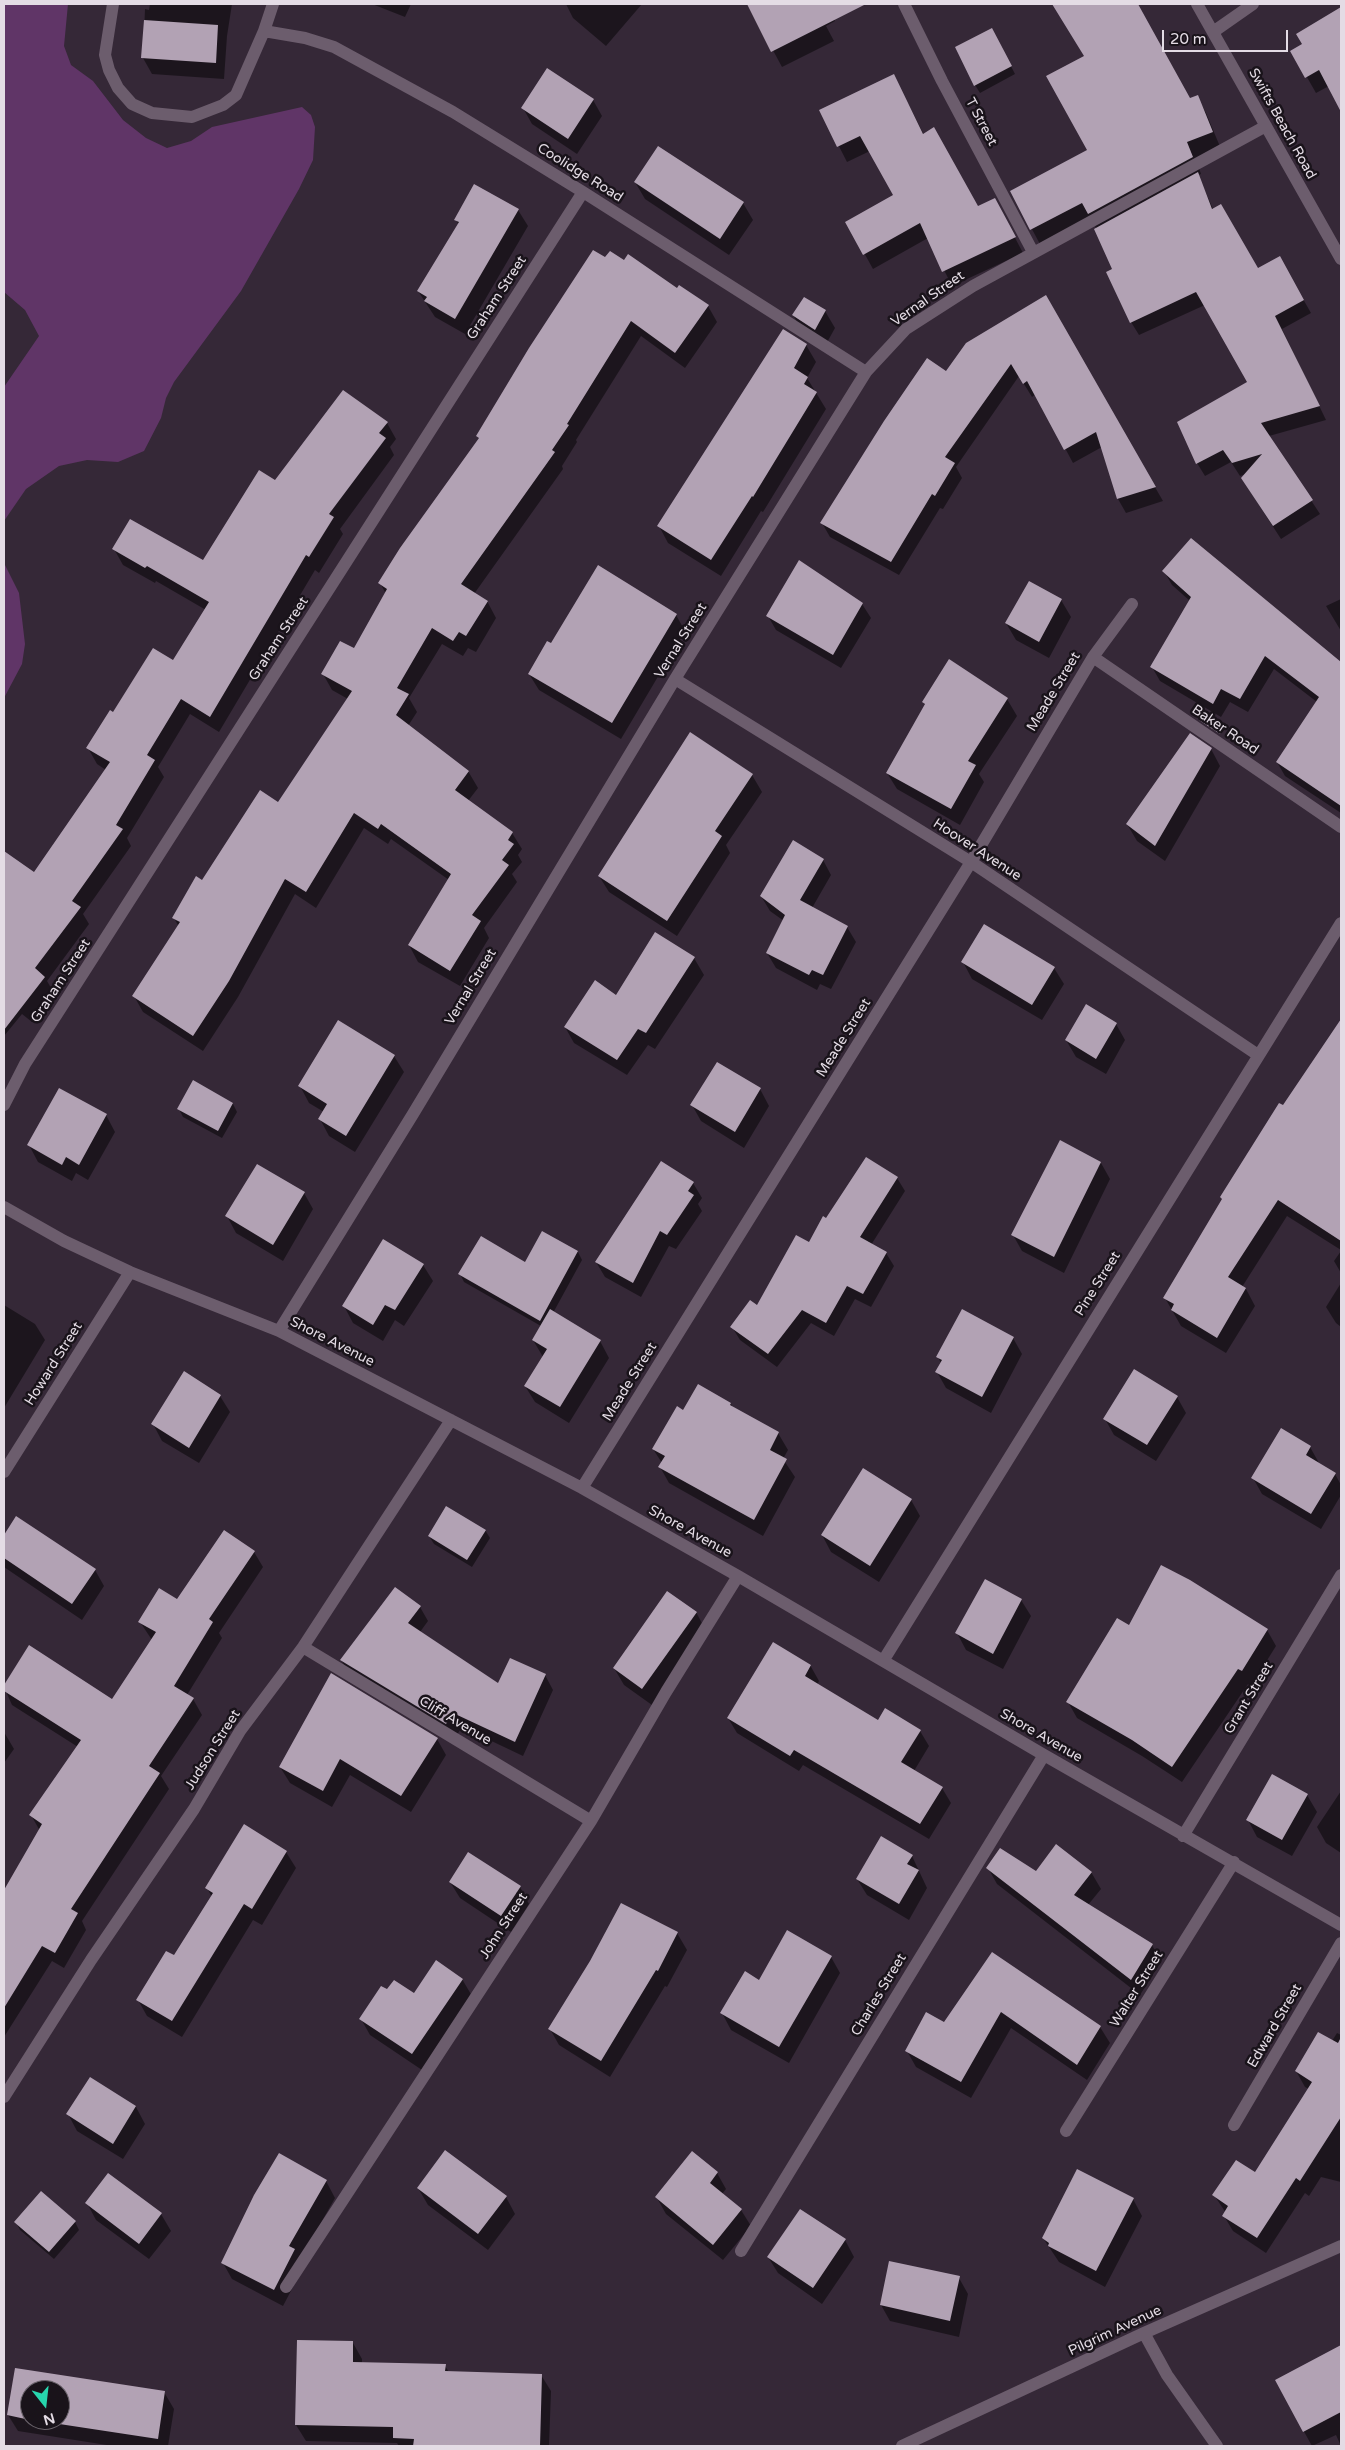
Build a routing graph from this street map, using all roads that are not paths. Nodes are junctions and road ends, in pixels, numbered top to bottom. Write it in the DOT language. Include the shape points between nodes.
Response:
graph roads {
  1 [pos="113,4"];
  2 [pos="273,4"];
  3 [pos="904,4"];
  4 [pos="1196,4"];
  5 [pos="1253,4"];
  6 [pos="264,31"];
  7 [pos="1213,32"];
  8 [pos="1266,126"];
  9 [pos="583,192"];
  10 [pos="1033,252"];
  11 [pos="1341,259"];
  12 [pos="866,372"];
  13 [pos="1132,604"];
  14 [pos="1093,657"];
  15 [pos="675,679"];
  16 [pos="1341,827"];
  17 [pos="971,862"];
  18 [pos="1341,924"];
  19 [pos="1258,1055"];
  20 [pos="4,1105"];
  21 [pos="4,1207"];
  22 [pos="130,1272"];
  23 [pos="279,1331"];
  24 [pos="451,1420"];
  25 [pos="4,1472"];
  26 [pos="582,1488"];
  27 [pos="1341,1575"];
  28 [pos="738,1576"];
  29 [pos="303,1647"];
  30 [pos="883,1661"];
  31 [pos="1044,1756"];
  32 [pos="591,1821"];
  33 [pos="1183,1836"];
  34 [pos="1234,1862"];
  35 [pos="1341,1925"];
  36 [pos="1341,1943"];
  37 [pos="4,2097"];
  38 [pos="1234,2125"];
  39 [pos="1066,2131"];
  40 [pos="1341,2246"];
  41 [pos="741,2250"];
  42 [pos="286,2287"];
  43 [pos="1144,2334"];
  44 [pos="902,2446"];
  45 [pos="1217,2446"];
  1 -- 6 [label="street" via="105,55 109,70 118,88 132,104 152,112 192,116 223,106 236,95"];
  2 -- 6 [label="street"];
  3 -- 10 [label="street, T Street"];
  4 -- 7 [label="street, Swifts Beach Road"];
  5 -- 7 [label="street"];
  6 -- 9 [label="street, Coolidge Road" via="334,47 453,112"];
  7 -- 8 [label="street, Swifts Beach Road"];
  8 -- 10 [label="street, Vernal Street"];
  8 -- 11 [label="street, Swifts Beach Road"];
  9 -- 12 [label="street, Coolidge Road"];
  9 -- 20 [label="street, Graham Street" via="25,1064"];
  10 -- 12 [label="street, Vernal Street" via="906,329"];
  12 -- 15 [label="street, Vernal Street"];
  13 -- 14 [label="street, Meade Street"];
  14 -- 16 [label="street, Baker Road"];
  14 -- 17 [label="street, Meade Street"];
  15 -- 17 [label="street, Hoover Avenue"];
  15 -- 23 [label="street, Vernal Street"];
  17 -- 19 [label="street, Hoover Avenue"];
  17 -- 26 [label="street, Meade Street"];
  18 -- 19 [label="street, Pine Street"];
  19 -- 30 [label="street, Pine Street"];
  21 -- 22 [label="street, Shore Avenue" via="64,1241"];
  22 -- 23 [label="street, Shore Avenue"];
  22 -- 25 [label="street, Howard Street"];
  23 -- 24 [label="street, Shore Avenue"];
  24 -- 26 [label="street, Shore Avenue"];
  24 -- 29 [label="street, Judson Street"];
  26 -- 28 [label="street, Shore Avenue"];
  27 -- 33 [label="street, Grant Street"];
  28 -- 30 [label="street, Shore Avenue"];
  28 -- 32 [label="street, John Street"];
  29 -- 32 [label="street, Cliff Avenue"];
  29 -- 37 [label="street, Judson Street" via="240,1731 194,1809 91,1960"];
  30 -- 31 [label="street, Shore Avenue"];
  31 -- 33 [label="street, Shore Avenue"];
  31 -- 41 [label="street, Charles Street"];
  32 -- 42 [label="street, John Street"];
  33 -- 34 [label="street, Shore Avenue"];
  34 -- 35 [label="street, Shore Avenue"];
  34 -- 39 [label="street, Walter Street"];
  36 -- 38 [label="street, Edward Street"];
  40 -- 43 [label="street, Pilgrim Avenue"];
  43 -- 44 [label="street, Pilgrim Avenue"];
  43 -- 45 [label="street" via="1167,2375"];
}
